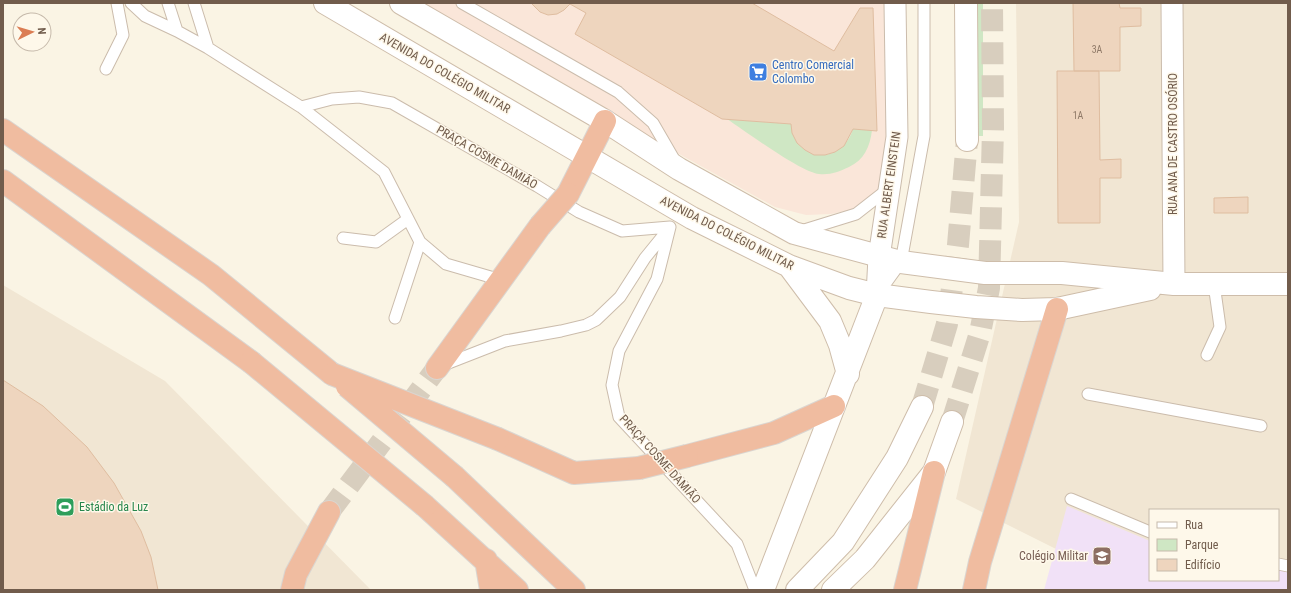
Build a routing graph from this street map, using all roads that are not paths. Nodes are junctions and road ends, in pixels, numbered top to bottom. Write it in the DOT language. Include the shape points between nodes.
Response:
graph roads {
  1 [pos="118,3"];
  2 [pos="131,3"];
  3 [pos="168,3"];
  4 [pos="194,3"];
  5 [pos="325,3"];
  6 [pos="401,3"];
  7 [pos="462,3"];
  8 [pos="896,3"];
  9 [pos="924,3"];
  10 [pos="966,3"];
  11 [pos="1172,3"];
  12 [pos="177,31"];
  13 [pos="208,48"];
  14 [pos="106,69"];
  15 [pos="301,107"];
  16 [pos="605,122"];
  17 [pos="3,130"];
  18 [pos="967,140"];
  19 [pos="587,156"];
  20 [pos="679,169"];
  21 [pos="3,181"];
  22 [pos="888,188"];
  23 [pos="408,219"];
  24 [pos="670,227"];
  25 [pos="794,233"];
  26 [pos="343,238"];
  27 [pos="420,242"];
  28 [pos="879,257"];
  29 [pos="901,262"];
  30 [pos="789,266"];
  31 [pos="501,280"];
  32 [pos="1174,284"];
  33 [pos="1214,284"];
  34 [pos="1288,284"];
  35 [pos="878,295"];
  36 [pos="1057,309"];
  37 [pos="395,318"];
  38 [pos="1208,355"];
  39 [pos="437,368"];
  40 [pos="332,374"];
  41 [pos="848,374"];
  42 [pos="1088,394"];
  43 [pos="834,406"];
  44 [pos="922,407"];
  45 [pos="952,422"];
  46 [pos="1260,426"];
  47 [pos="934,472"];
  48 [pos="1070,499"];
  49 [pos="329,512"];
  50 [pos="1149,532"];
  51 [pos="486,560"];
  52 [pos="292,590"];
  53 [pos="490,590"];
  54 [pos="517,590"];
  55 [pos="574,590"];
  56 [pos="755,590"];
  57 [pos="763,590"];
  58 [pos="797,590"];
  59 [pos="832,590"];
  60 [pos="905,590"];
  61 [pos="974,590"];
  1 -- 14 [label="lane" via="123,35"];
  2 -- 12 [label="lane" via="145,16"];
  3 -- 12 [label="lane"];
  4 -- 13 [label="lane"];
  5 -- 19 [label="street, AVENIDA DO COLÉGIO MILITAR"];
  6 -- 16 [label="street, AVENIDA DO COLÉGIO MILITAR"];
  7 -- 20 [label="lane" via="618,92 653,123"];
  8 -- 22 [label="street, RUA ALBERT EINSTEIN" via="897,137"];
  9 -- 29 [label="lane" via="924,136"];
  10 -- 18 [label="street"];
  11 -- 32 [label="street, RUA ANA DE CASTRO OSÓRIO"];
  12 -- 13 [label="lane"];
  13 -- 15 [label="lane"];
  15 -- 23 [label="lane" via="384,172"];
  15 -- 24 [label="lane, PRAÇA COSME DAMIÃO" via="332,99 359,97 392,103 579,212 622,231"];
  16 -- 19 [label="highway"];
  16 -- 20 [label="street, AVENIDA DO COLÉGIO MILITAR"];
  17 -- 40 [label="highway" via="211,275"];
  19 -- 30 [label="street, AVENIDA DO COLÉGIO MILITAR" via="692,218"];
  19 -- 31 [label="highway, bridge" via="568,194 540,226"];
  20 -- 25 [label="street, AVENIDA DO COLÉGIO MILITAR"];
  21 -- 51 [label="highway, bridge" via="251,362"];
  22 -- 25 [label="lane" via="856,214"];
  22 -- 28 [label="street, RUA ALBERT EINSTEIN"];
  23 -- 26 [label="lane" via="376,242"];
  23 -- 27 [label="lane"];
  24 -- 39 [label="lane" via="645,258 620,297 596,320 562,331 505,341"];
  24 -- 56 [label="lane, PRAÇA COSME DAMIÃO" via="657,280 619,351 612,385 619,417 737,544"];
  25 -- 28 [label="street, AVENIDA DO COLÉGIO MILITAR"];
  27 -- 31 [label="lane" via="446,264"];
  27 -- 37 [label="lane"];
  28 -- 29 [label="street, AVENIDA DO COLÉGIO MILITAR"];
  28 -- 35 [label="street, RUA ALBERT EINSTEIN"];
  29 -- 32 [label="street, AVENIDA DO COLÉGIO MILITAR" via="985,273 1062,273"];
  29 -- 35 [label="lane"];
  30 -- 35 [label="street, AVENIDA DO COLÉGIO MILITAR" via="849,288"];
  30 -- 41 [label="street" via="830,321"];
  31 -- 39 [label="highway"];
  32 -- 33 [label="street, AVENIDA DO COLÉGIO MILITAR"];
  32 -- 36 [label="street, AVENIDA DO COLÉGIO MILITAR"];
  33 -- 34 [label="street, AVENIDA DO COLÉGIO MILITAR"];
  33 -- 38 [label="lane" via="1220,327"];
  35 -- 36 [label="street, AVENIDA DO COLÉGIO MILITAR" via="976,307"];
  35 -- 41 [label="street"];
  36 -- 61 [label="highway" via="980,562"];
  40 -- 43 [label="highway, bridge" via="498,439 574,473 639,468 687,456 774,433"];
  40 -- 55 [label="highway, bridge" via="455,477"];
  41 -- 43 [label="street"];
  42 -- 46 [label="lane"];
  43 -- 57 [label="street"];
  44 -- 58 [label="street" via="896,458 843,542"];
  45 -- 47 [label="street"];
  47 -- 59 [label="street" via="865,559"];
  47 -- 60 [label="highway"];
  48 -- 50 [label="lane"];
  49 -- 52 [label="highway" via="296,574"];
  51 -- 53 [label="highway"];
  51 -- 54 [label="highway"];
}
